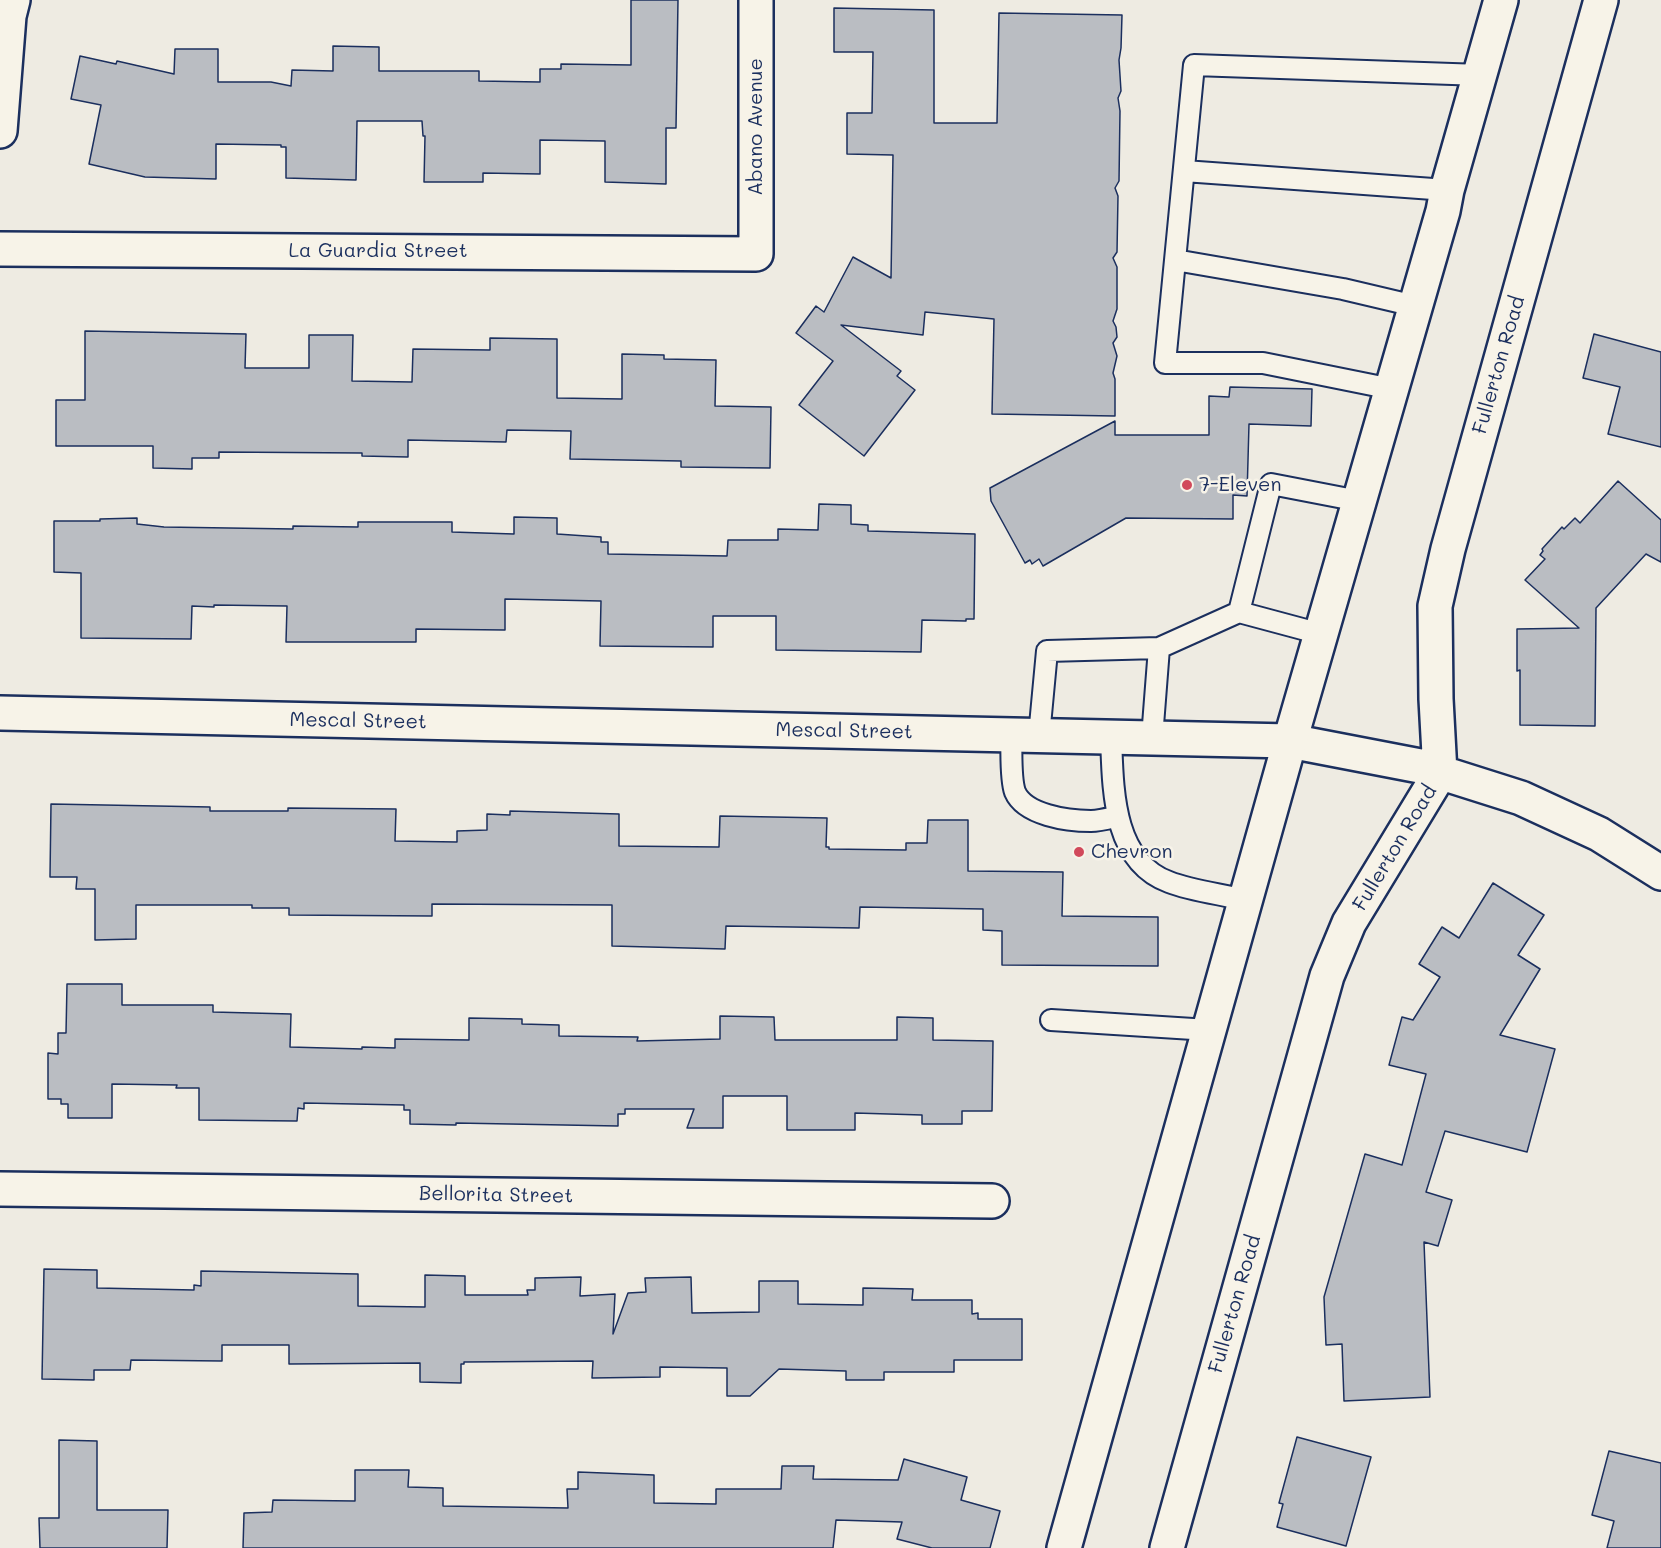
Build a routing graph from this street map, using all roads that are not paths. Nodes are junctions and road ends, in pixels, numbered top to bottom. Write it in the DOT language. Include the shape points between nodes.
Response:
graph roads {
  1 [pos="13,0"];
  2 [pos="756,0"];
  3 [pos="1502,0"];
  4 [pos="1601,0"];
  5 [pos="1481,75"];
  6 [pos="0,130"];
  7 [pos="1184,171"];
  8 [pos="1447,190"];
  9 [pos="0,249"];
  10 [pos="756,254"];
  11 [pos="1175,260"];
  12 [pos="1415,306"];
  13 [pos="1392,389"];
  14 [pos="1359,501"];
  15 [pos="1239,612"];
  16 [pos="1321,634"];
  17 [pos="1159,648"];
  18 [pos="0,713"];
  19 [pos="1025,736"];
  20 [pos="1111,737"];
  21 [pos="1152,738"];
  22 [pos="1290,741"];
  23 [pos="1440,773"];
  24 [pos="1119,816"];
  25 [pos="1661,873"];
  26 [pos="1245,900"];
  27 [pos="1051,1020"];
  28 [pos="1209,1030"];
  29 [pos="0,1189"];
  30 [pos="992,1201"];
  31 [pos="1064,1548"];
  32 [pos="1167,1548"];
  1 -- 6 [label="street"];
  2 -- 10 [label="street, Abano Avenue"];
  3 -- 5 [label="street"];
  4 -- 23 [label="street, Fullerton Road" via="1435,606"];
  5 -- 7 [label="lane" via="1194,65"];
  5 -- 8 [label="street"];
  7 -- 8 [label="lane"];
  7 -- 11 [label="lane"];
  8 -- 12 [label="street"];
  9 -- 10 [label="street, La Guardia Street"];
  11 -- 12 [label="lane" via="1343,289"];
  11 -- 13 [label="lane" via="1165,363 1263,363"];
  12 -- 13 [label="street"];
  13 -- 14 [label="street"];
  14 -- 15 [label="lane" via="1271,484"];
  14 -- 16 [label="street"];
  15 -- 16 [label="lane"];
  15 -- 17 [label="lane"];
  16 -- 22 [label="street"];
  17 -- 19 [label="lane" via="1047,651"];
  17 -- 21 [label="lane"];
  18 -- 19 [label="street, Mescal Street"];
  19 -- 20 [label="street, Mescal Street"];
  19 -- 24 [label="lane" via="1014,789 1019,800 1032,811 1058,817 1091,821"];
  20 -- 21 [label="street, Mescal Street"];
  20 -- 24 [label="lane"];
  21 -- 22 [label="street, Mescal Street"];
  22 -- 23 [label="street, Mescal Street"];
  22 -- 26 [label="street"];
  23 -- 25 [label="street, Mescal Street" via="1521,798 1599,834"];
  23 -- 32 [label="street, Fullerton Road" via="1349,923 1327,976"];
  24 -- 26 [label="lane" via="1130,851 1149,871 1168,882"];
  26 -- 28 [label="street"];
  27 -- 28 [label="lane"];
  28 -- 31 [label="street"];
  29 -- 30 [label="street, Bellorita Street"];
}
